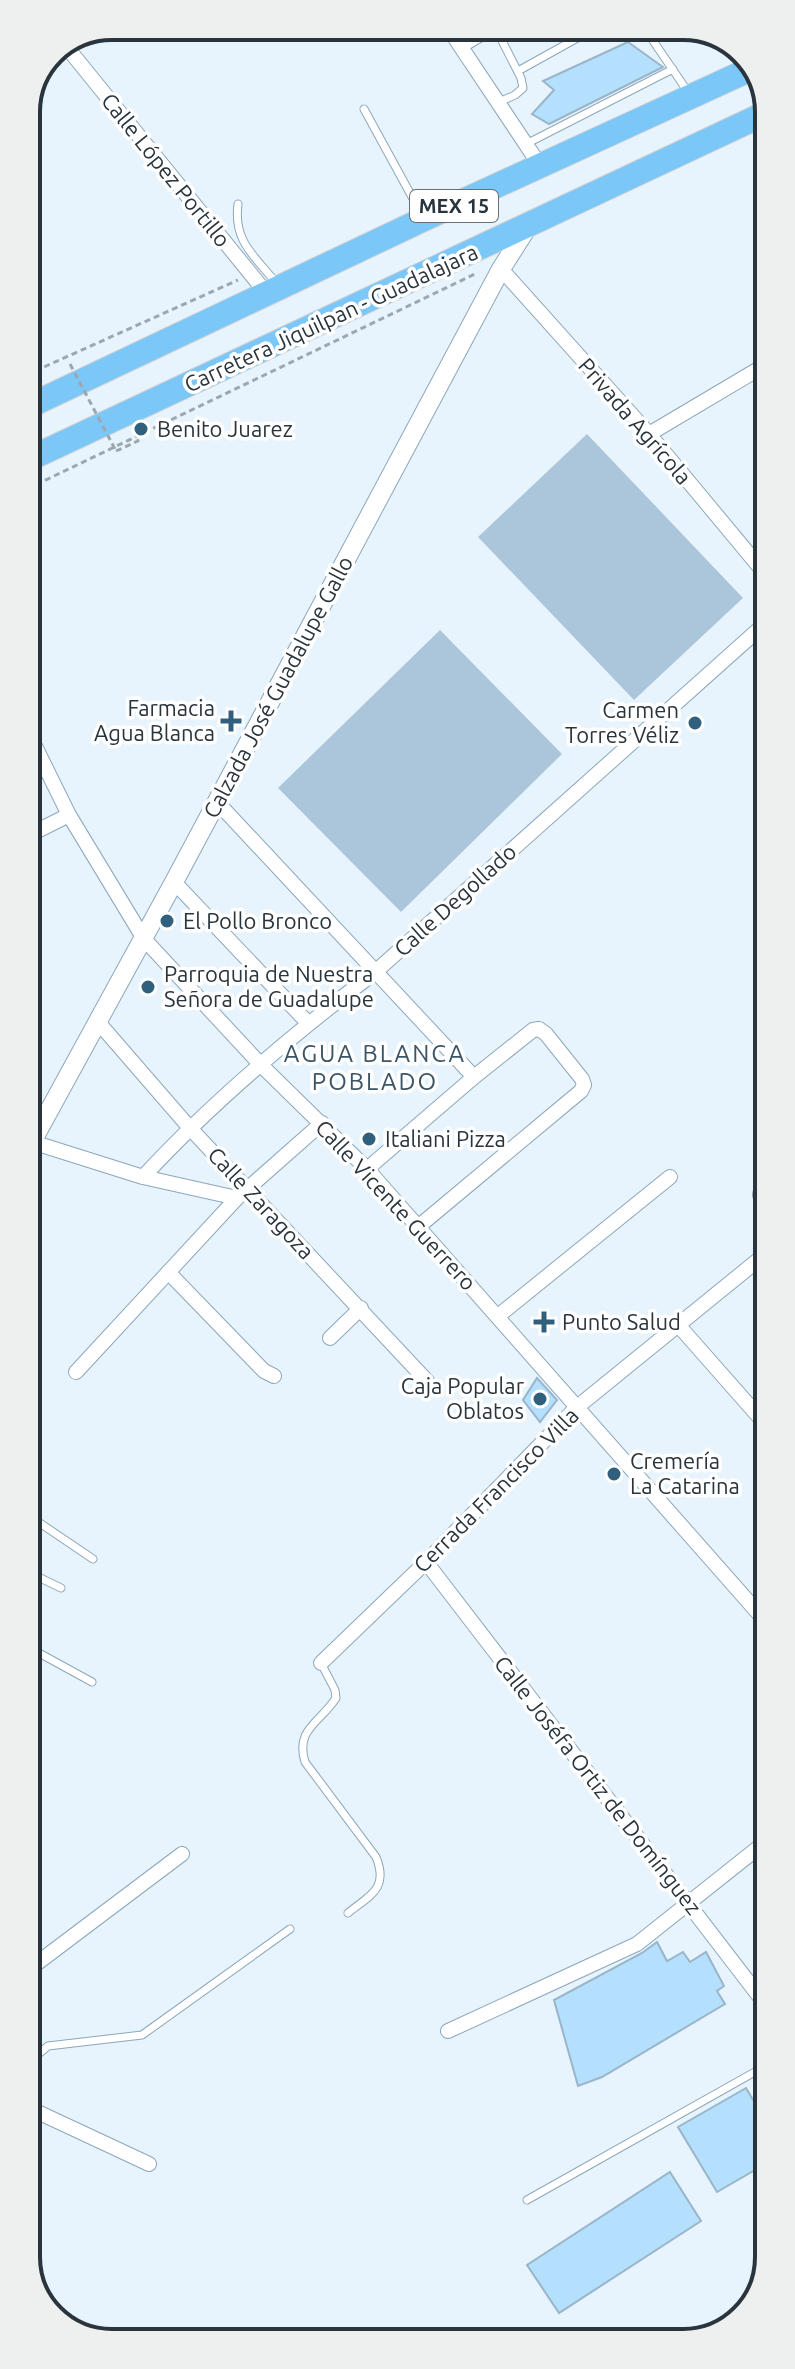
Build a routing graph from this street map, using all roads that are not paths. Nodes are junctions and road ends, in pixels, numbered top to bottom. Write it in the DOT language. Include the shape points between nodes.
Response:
graph roads {
  1 [pos="456,40"];
  2 [pos="477,40"];
  3 [pos="504,40"];
  4 [pos="574,40"];
  5 [pos="653,40"];
  6 [pos="462,49"];
  7 [pos="71,53"];
  8 [pos="673,69"];
  9 [pos="518,71"];
  10 [pos="743,73"];
  11 [pos="691,97"];
  12 [pos="499,102"];
  13 [pos="364,109"];
  14 [pos="755,118"];
  15 [pos="526,144"];
  16 [pos="541,167"];
  17 [pos="238,204"];
  18 [pos="424,219"];
  19 [pos="529,224"];
  20 [pos="501,269"];
  21 [pos="274,291"];
  22 [pos="755,371"];
  23 [pos="40,401"];
  24 [pos="649,434"];
  25 [pos="40,454"];
  26 [pos="755,562"];
  27 [pos="755,633"];
  28 [pos="40,756"];
  29 [pos="217,802"];
  30 [pos="69,815"];
  31 [pos="40,830"];
  32 [pos="174,882"];
  33 [pos="144,939"];
  34 [pos="374,973"];
  35 [pos="98,1022"];
  36 [pos="308,1023"];
  37 [pos="261,1065"];
  38 [pos="474,1077"];
  39 [pos="322,1123"];
  40 [pos="189,1127"];
  41 [pos="40,1128"];
  42 [pos="40,1149"];
  43 [pos="367,1169"];
  44 [pos="143,1177"];
  45 [pos="670,1177"];
  46 [pos="242,1193"];
  47 [pos="418,1227"];
  48 [pos="755,1263"];
  49 [pos="168,1272"];
  50 [pos="361,1308"];
  51 [pos="498,1316"];
  52 [pos="679,1326"];
  53 [pos="330,1338"];
  54 [pos="76,1372"];
  55 [pos="274,1376"];
  56 [pos="427,1381"];
  57 [pos="576,1408"];
  58 [pos="755,1412"];
  59 [pos="40,1523"];
  60 [pos="93,1559"];
  61 [pos="426,1562"];
  62 [pos="40,1578"];
  63 [pos="61,1588"];
  64 [pos="755,1609"];
  65 [pos="40,1654"];
  66 [pos="321,1663"];
  67 [pos="92,1682"];
  68 [pos="755,1851"];
  69 [pos="182,1854"];
  70 [pos="690,1904"];
  71 [pos="348,1913"];
  72 [pos="290,1929"];
  73 [pos="40,1961"];
  74 [pos="755,1990"];
  75 [pos="448,2031"];
  76 [pos="40,2053"];
  77 [pos="755,2072"];
  78 [pos="40,2113"];
  79 [pos="149,2164"];
  80 [pos="527,2200"];
  1 -- 6 [label="street"];
  2 -- 6 [label="lane"];
  3 -- 9 [label="lane"];
  4 -- 9 [label="lane"];
  5 -- 8 [label="lane"];
  6 -- 12 [label="street"];
  7 -- 21 [label="street, Calle López Portillo" via="251,274"];
  8 -- 11 [label="lane"];
  8 -- 15 [label="lane"];
  9 -- 12 [label="lane" via="523,88"];
  10 -- 11 [label="highway, MEX 15"];
  11 -- 16 [label="highway, MEX 15"];
  12 -- 15 [label="street"];
  13 -- 18 [label="lane"];
  14 -- 19 [label="highway, Carretera Jiquilpan - Guadalajara / MEX 15"];
  15 -- 16 [label="street"];
  16 -- 18 [label="highway, MEX 15"];
  17 -- 21 [label="lane" via="240,237"];
  18 -- 21 [label="highway, MEX 15"];
  19 -- 20 [label="street, Calzada José Guadalupe Gallo"];
  19 -- 25 [label="highway, Carretera Jiquilpan - Guadalajara / MEX 15"];
  20 -- 24 [label="street, Privada Agrícola"];
  20 -- 29 [label="street, Calzada José Guadalupe Gallo"];
  21 -- 23 [label="highway, MEX 15"];
  22 -- 24 [label="street"];
  24 -- 26 [label="street, Privada Agrícola"];
  27 -- 34 [label="street, Calle Degollado"];
  28 -- 30 [label="street, Calle Vicente Guerrero"];
  29 -- 32 [label="street, Calzada José Guadalupe Gallo"];
  29 -- 34 [label="street"];
  30 -- 31 [label="street"];
  30 -- 33 [label="street, Calle Vicente Guerrero"];
  32 -- 33 [label="street, Calzada José Guadalupe Gallo"];
  32 -- 36 [label="street"];
  33 -- 35 [label="street, Calzada José Guadalupe Gallo"];
  33 -- 37 [label="street, Calle Vicente Guerrero"];
  34 -- 36 [label="street, Calle Degollado"];
  34 -- 38 [label="street"];
  35 -- 40 [label="street, Calle Zaragoza"];
  35 -- 41 [label="street, Calzada José Guadalupe Gallo"];
  36 -- 37 [label="street, Calle Degollado"];
  37 -- 39 [label="street, Calle Vicente Guerrero"];
  37 -- 40 [label="street, Calle Degollado"];
  38 -- 43 [label="street"];
  38 -- 47 [label="street" via="539,1029 584,1085"];
  39 -- 43 [label="street, Calle Vicente Guerrero"];
  39 -- 46 [label="street"];
  40 -- 44 [label="street, Calle Degollado"];
  40 -- 46 [label="street, Calle Zaragoza"];
  42 -- 44 [label="street"];
  43 -- 47 [label="street, Calle Vicente Guerrero"];
  44 -- 46 [label="street"];
  45 -- 51 [label="street"];
  46 -- 49 [label="street"];
  46 -- 50 [label="street, Calle Zaragoza"];
  47 -- 51 [label="street, Calle Vicente Guerrero"];
  48 -- 52 [label="street, Cerrada Francisco Villa"];
  49 -- 54 [label="street"];
  49 -- 55 [label="street"];
  50 -- 53 [label="street"];
  50 -- 56 [label="street, Calle Zaragoza"];
  51 -- 57 [label="street, Calle Vicente Guerrero"];
  52 -- 57 [label="street, Cerrada Francisco Villa"];
  52 -- 58 [label="street"];
  57 -- 61 [label="street, Cerrada Francisco Villa"];
  57 -- 64 [label="street, Calle Vicente Guerrero"];
  59 -- 60 [label="lane"];
  61 -- 66 [label="street, Cerrada Francisco Villa"];
  61 -- 70 [label="street, Calle Joséfa Ortiz de Domínguez"];
  62 -- 63 [label="lane"];
  65 -- 67 [label="lane"];
  66 -- 71 [label="lane" via="336,1698 300,1746 305,1762 382,1871 375,1892"];
  68 -- 70 [label="street"];
  69 -- 73 [label="street"];
  70 -- 74 [label="street, Calle Joséfa Ortiz de Domínguez"];
  70 -- 75 [label="street" via="637,1944"];
  72 -- 76 [label="lane" via="142,2035 48,2046"];
  77 -- 80 [label="lane"];
  78 -- 79 [label="street"];
}
